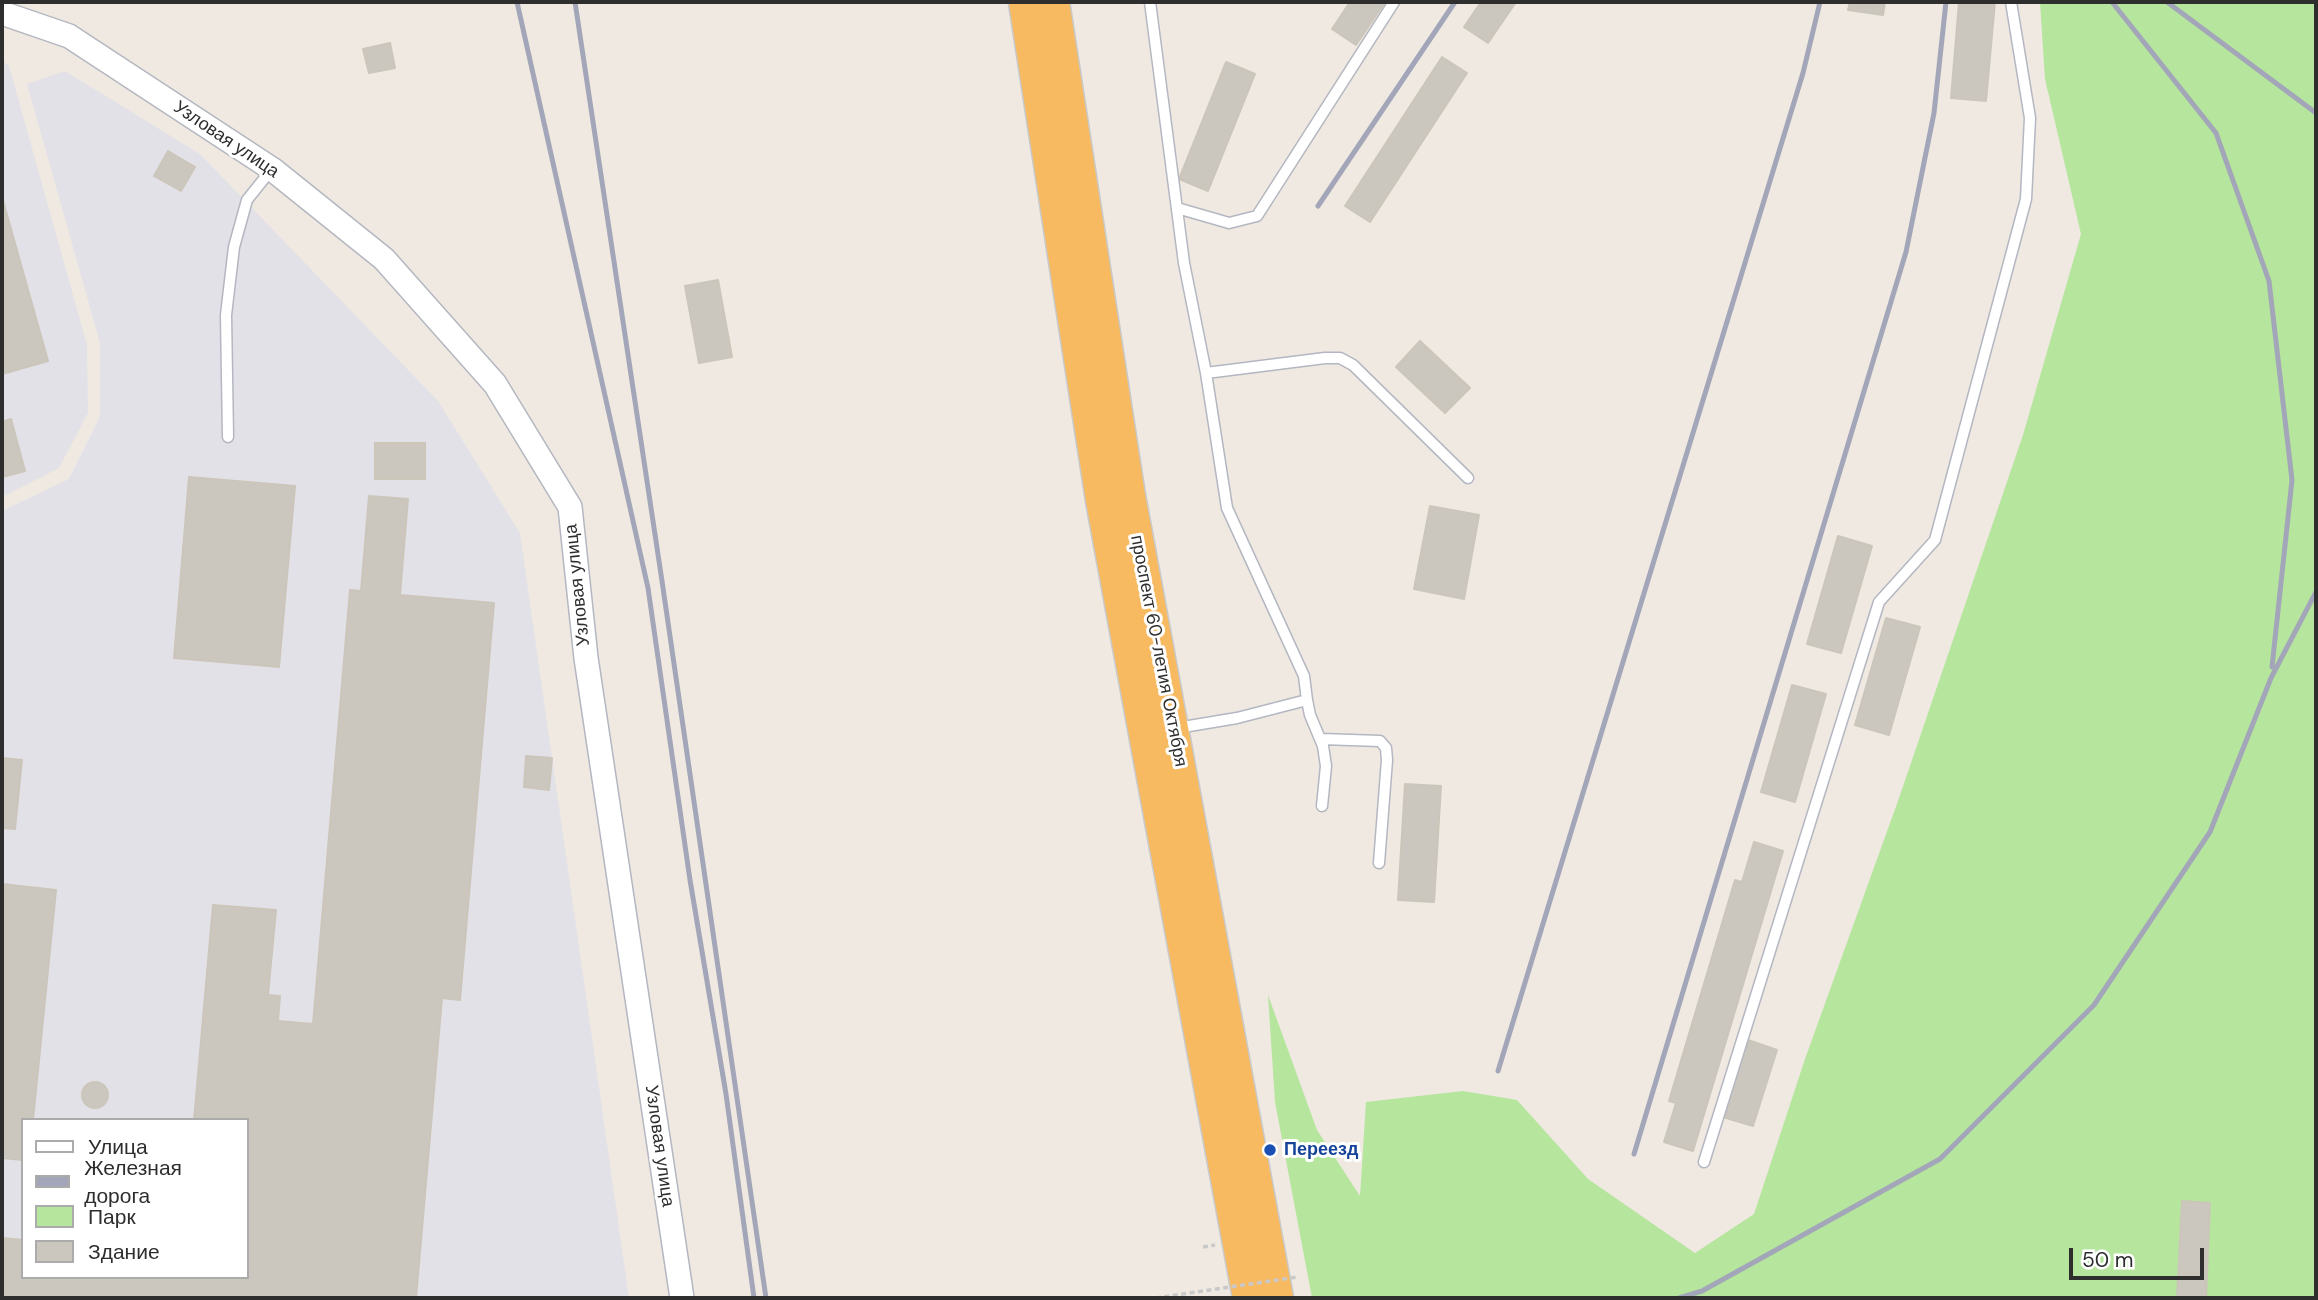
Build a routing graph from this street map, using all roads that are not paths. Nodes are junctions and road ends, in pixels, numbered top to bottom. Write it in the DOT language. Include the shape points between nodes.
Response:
graph roads {
  1 [pos="1026,2"];
  2 [pos="1053,2"];
  3 [pos="1150,2"];
  4 [pos="1394,2"];
  5 [pos="2011,2"];
  6 [pos="2,13"];
  7 [pos="272,169"];
  8 [pos="1177,208"];
  9 [pos="1206,373"];
  10 [pos="228,437"];
  11 [pos="1468,478"];
  12 [pos="1307,700"];
  13 [pos="1159,731"];
  14 [pos="1321,738"];
  15 [pos="1322,806"];
  16 [pos="1379,863"];
  17 [pos="1704,1162"];
  18 [pos="1288,1288"];
  19 [pos="682,1298"];
  20 [pos="1249,1298"];
  1 -- 13 [label="highway, проспект 60-летия Октября" via="1102,500"];
  2 -- 13 [label="highway, проспект 60-летия Октября" via="1129,495"];
  3 -- 8 [label="lane"];
  4 -- 8 [label="lane" via="1257,216 1229,223"];
  5 -- 17 [label="lane" via="2030,118 2019,226 1935,540 1879,602"];
  6 -- 7 [label="street, Узловая улица" via="69,36"];
  7 -- 10 [label="lane" via="247,200 233,247 226,316"];
  7 -- 19 [label="street, Узловая улица" via="384,259 495,384 570,507 586,658"];
  8 -- 9 [label="lane"];
  9 -- 11 [label="lane" via="1340,358 1353,365"];
  9 -- 12 [label="lane" via="1227,508 1304,676"];
  12 -- 13 [label="lane"];
  12 -- 14 [label="lane"];
  13 -- 18 [label="highway, проспект 60-летия Октября"];
  13 -- 20 [label="highway, проспект 60-летия Октября"];
  14 -- 15 [label="lane" via="1326,766"];
  14 -- 16 [label="lane" via="1380,741 1386,748"];
}
